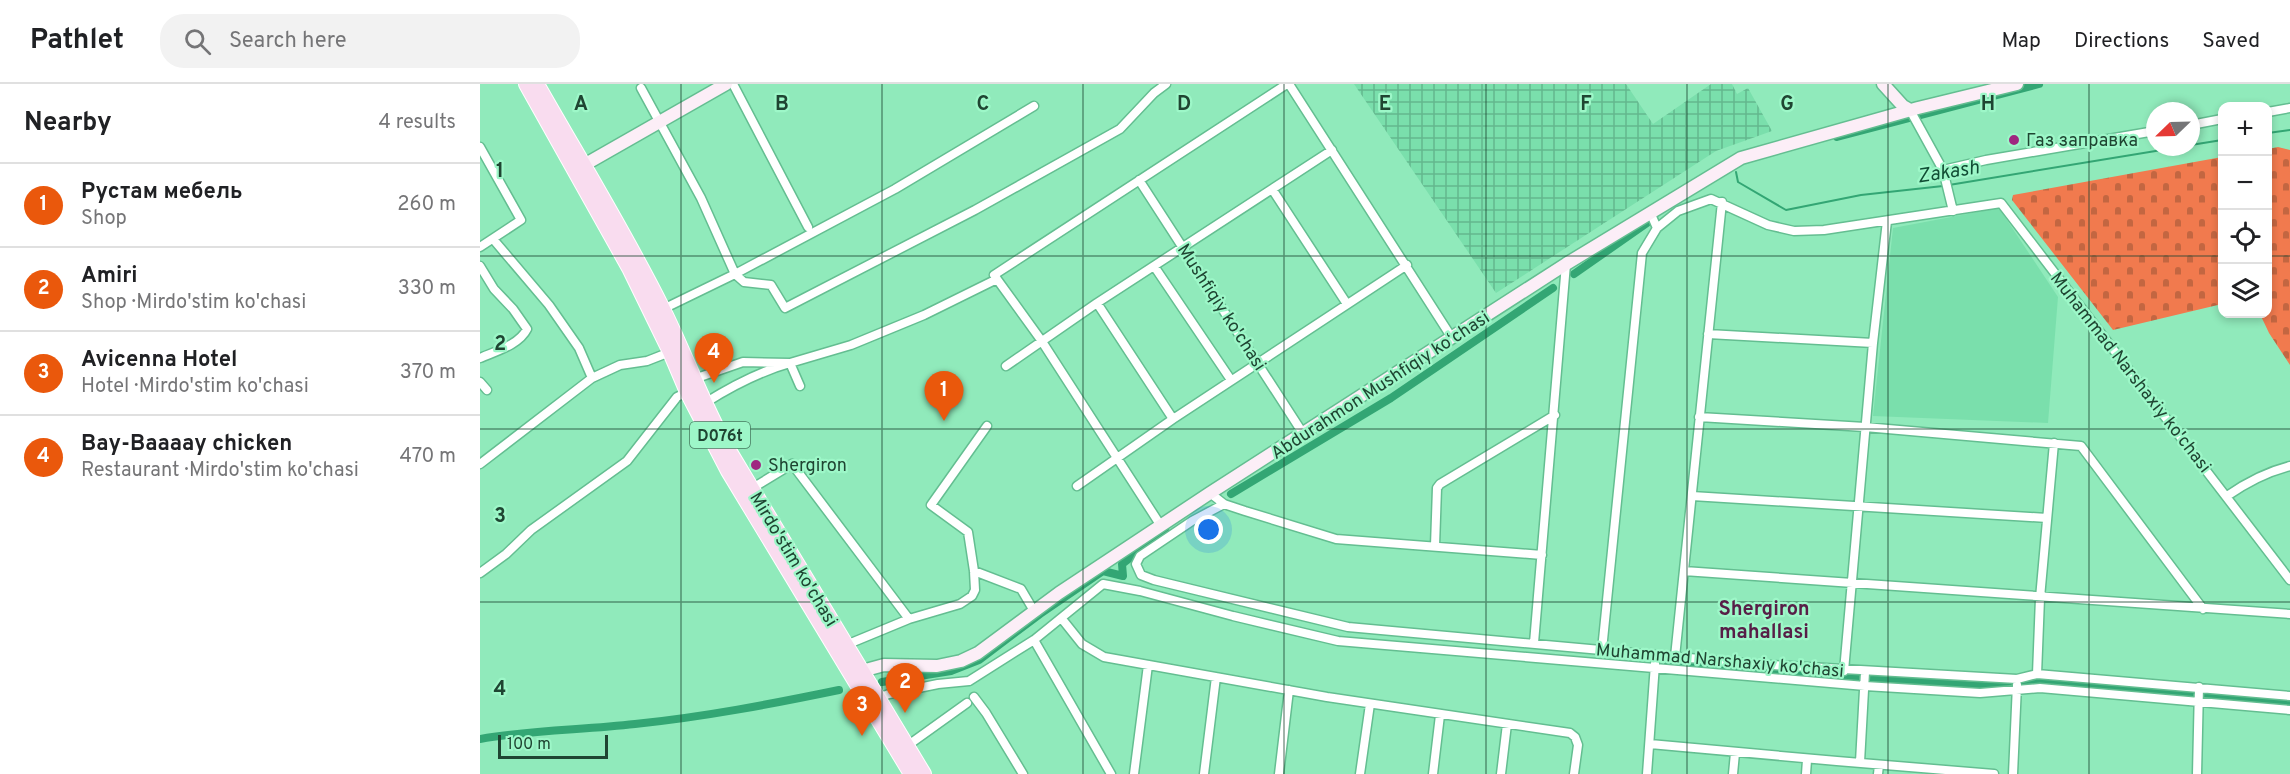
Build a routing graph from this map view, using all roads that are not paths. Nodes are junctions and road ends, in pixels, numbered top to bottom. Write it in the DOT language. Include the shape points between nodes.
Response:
graph roads {
  1 [pos="526,84"];
  2 [pos="537,84"];
  3 [pos="726,84"];
  4 [pos="733,84"];
  5 [pos="1166,84"];
  6 [pos="1288,84"];
  7 [pos="1883,84"];
  8 [pos="2017,84"];
  9 [pos="641,88"];
  10 [pos="1034,105"];
  11 [pos="2290,108"];
  12 [pos="2272,111"];
  13 [pos="1912,112"];
  14 [pos="2218,120"];
  15 [pos="659,121"];
  16 [pos="2200,123"];
  17 [pos="2146,133"];
  18 [pos="480,147"];
  19 [pos="1332,150"];
  20 [pos="578,168"];
  21 [pos="1943,170"];
  22 [pos="1139,180"];
  23 [pos="1272,189"];
  24 [pos="1722,202"];
  25 [pos="1952,207"];
  26 [pos="1650,212"];
  27 [pos="1887,221"];
  28 [pos="808,227"];
  29 [pos="1658,228"];
  30 [pos="493,239"];
  31 [pos="480,246"];
  32 [pos="1182,247"];
  33 [pos="1566,264"];
  34 [pos="1407,265"];
  35 [pos="480,266"];
  36 [pos="1154,266"];
  37 [pos="735,274"];
  38 [pos="997,279"];
  39 [pos="1097,303"];
  40 [pos="1347,304"];
  41 [pos="663,309"];
  42 [pos="1708,334"];
  43 [pos="1452,338"];
  44 [pos="1041,340"];
  45 [pos="1873,343"];
  46 [pos="670,352"];
  47 [pos="480,358"];
  48 [pos="790,363"];
  49 [pos="1258,363"];
  50 [pos="1006,366"];
  51 [pos="592,378"];
  52 [pos="1231,380"];
  53 [pos="480,382"];
  54 [pos="693,386"];
  55 [pos="800,386"];
  56 [pos="487,390"];
  57 [pos="705,404"];
  58 [pos="1555,415"];
  59 [pos="1699,417"];
  60 [pos="1173,418"];
  61 [pos="987,426"];
  62 [pos="1865,427"];
  63 [pos="1304,435"];
  64 [pos="2054,443"];
  65 [pos="1118,457"];
  66 [pos="480,464"];
  67 [pos="2290,466"];
  68 [pos="1077,486"];
  69 [pos="751,489"];
  70 [pos="1210,493"];
  71 [pos="1692,496"];
  72 [pos="2227,496"];
  73 [pos="1224,504"];
  74 [pos="1858,506"];
  75 [pos="2047,518"];
  76 [pos="1161,526"];
  77 [pos="1435,546"];
  78 [pos="1542,555"];
  79 [pos="974,571"];
  80 [pos="1684,571"];
  81 [pos="480,573"];
  82 [pos="2290,580"];
  83 [pos="1851,585"];
  84 [pos="2040,598"];
  85 [pos="2203,609"];
  86 [pos="1034,610"];
  87 [pos="2290,615"];
  88 [pos="909,619"];
  89 [pos="1062,620"];
  90 [pos="1034,640"];
  91 [pos="1534,643"];
  92 [pos="846,645"];
  93 [pos="1602,650"];
  94 [pos="1656,656"];
  95 [pos="1675,657"];
  96 [pos="1148,665"];
  97 [pos="1655,669"];
  98 [pos="1844,670"];
  99 [pos="862,671"];
  100 [pos="1866,672"];
  101 [pos="2037,674"];
  102 [pos="1216,677"];
  103 [pos="2017,679"];
  104 [pos="1865,686"];
  105 [pos="2199,687"];
  106 [pos="2017,689"];
  107 [pos="1289,690"];
  108 [pos="2290,696"];
  109 [pos="878,698"];
  110 [pos="2198,702"];
  111 [pos="1370,704"];
  112 [pos="2290,710"];
  113 [pos="1440,714"];
  114 [pos="1507,724"];
  115 [pos="1650,744"];
  116 [pos="907,746"];
  117 [pos="1735,753"];
  118 [pos="1807,760"];
  119 [pos="1860,762"];
  120 [pos="1878,770"];
  121 [pos="1947,772"];
  122 [pos="910,774"];
  123 [pos="924,774"];
  124 [pos="1023,774"];
  125 [pos="1111,774"];
  126 [pos="1134,774"];
  127 [pos="1204,774"];
  128 [pos="1279,774"];
  129 [pos="1360,774"];
  130 [pos="1433,774"];
  131 [pos="1501,774"];
  132 [pos="1574,774"];
  133 [pos="1647,774"];
  134 [pos="1733,774"];
  135 [pos="1806,774"];
  136 [pos="1994,774"];
  137 [pos="2013,774"];
  138 [pos="2197,774"];
  1 -- 20 [label="main road, Mirdo'stim ko'chasi / D076t"];
  2 -- 20 [label="main road, Mirdo'stim ko'chasi / D076t"];
  3 -- 15 [label="street"];
  4 -- 28 [label="street"];
  5 -- 37 [label="street" via="1120,129 785,309 771,285 744,282"];
  6 -- 19 [label="street"];
  6 -- 22 [label="street"];
  7 -- 13 [label="street"];
  8 -- 13 [label="street, Abdurahmon Mushfiqiy koʻchasi"];
  9 -- 15 [label="street"];
  10 -- 37 [label="street" via="895,189"];
  11 -- 12 [label="street"];
  13 -- 21 [label="street"];
  13 -- 26 [label="street, Abdurahmon Mushfiqiy koʻchasi" via="1741,158"];
  14 -- 16 [label="street"];
  15 -- 20 [label="street"];
  15 -- 37 [label="street" via="701,198"];
  17 -- 21 [label="street"];
  18 -- 30 [label="street" via="521,220"];
  19 -- 23 [label="street"];
  19 -- 34 [label="street"];
  20 -- 41 [label="main road, Mirdo'stim ko'chasi / D076t"];
  20 -- 46 [label="main road, Mirdo'stim ko'chasi / D076t"];
  21 -- 25 [label="street"];
  22 -- 32 [label="street, Mushfiqiy ko'chasi"];
  22 -- 38 [label="street" via="994,274"];
  23 -- 32 [label="street"];
  23 -- 40 [label="street"];
  24 -- 27 [label="street" via="1768,225 1794,231"];
  24 -- 29 [label="street" via="1702,201 1678,211"];
  24 -- 42 [label="street"];
  25 -- 27 [label="street"];
  25 -- 72 [label="street, Muhammad Narshaxiy ko'chasi" via="2001,204"];
  26 -- 29 [label="street"];
  26 -- 33 [label="street, Abdurahmon Mushfiqiy koʻchasi"];
  27 -- 45 [label="street"];
  29 -- 93 [label="street" via="1642,253"];
  30 -- 31 [label="street"];
  30 -- 51 [label="street" via="549,304 579,348"];
  32 -- 36 [label="street"];
  32 -- 49 [label="street, Mushfiqiy ko'chasi"];
  33 -- 43 [label="street, Abdurahmon Mushfiqiy koʻchasi"];
  33 -- 58 [label="street"];
  34 -- 40 [label="street"];
  34 -- 43 [label="street"];
  35 -- 47 [label="street" via="528,330 516,341"];
  36 -- 39 [label="street"];
  36 -- 52 [label="street"];
  37 -- 41 [label="street"];
  38 -- 44 [label="street"];
  38 -- 48 [label="street" via="851,345"];
  39 -- 44 [label="street"];
  39 -- 60 [label="street"];
  40 -- 49 [label="street"];
  41 -- 54 [label="main road, Mirdo'stim ko'chasi / D076t"];
  42 -- 45 [label="street"];
  42 -- 59 [label="street"];
  43 -- 63 [label="street, Abdurahmon Mushfiqiy koʻchasi"];
  44 -- 50 [label="street"];
  44 -- 65 [label="street"];
  45 -- 62 [label="street"];
  46 -- 51 [label="street" via="620,365"];
  46 -- 54 [label="main road, Mirdo'stim ko'chasi / D076t"];
  48 -- 54 [label="street" via="743,362"];
  48 -- 55 [label="street"];
  48 -- 57 [label="street" via="737,383"];
  49 -- 52 [label="street"];
  49 -- 63 [label="street, Mushfiqiy ko'chasi"];
  51 -- 66 [label="street"];
  52 -- 60 [label="street"];
  53 -- 56 [label="street"];
  54 -- 57 [label="main road, Mirdo'stim ko'chasi / D076t"];
  54 -- 81 [label="street" via="677,397 627,461 531,530"];
  54 -- 122 [label="main road, Mirdo'stim ko'chasi / D076t" via="728,471"];
  57 -- 69 [label="main road, Mirdo'stim ko'chasi / D076t"];
  58 -- 77 [label="street" via="1440,484"];
  58 -- 78 [label="street"];
  59 -- 62 [label="street"];
  59 -- 71 [label="street"];
  60 -- 65 [label="street"];
  61 -- 79 [label="street" via="931,505 968,532"];
  62 -- 64 [label="street"];
  62 -- 74 [label="street"];
  63 -- 70 [label="street, Abdurahmon Mushfiqiy koʻchasi"];
  64 -- 75 [label="street"];
  64 -- 85 [label="street" via="2081,446"];
  65 -- 68 [label="street"];
  65 -- 76 [label="street"];
  67 -- 72 [label="street" via="2269,472"];
  69 -- 88 [label="street" via="792,464"];
  69 -- 92 [label="main road, Mirdo'stim ko'chasi / D076t"];
  70 -- 73 [label="street"];
  70 -- 76 [label="street, Abdurahmon Mushfiqiy koʻchasi"];
  71 -- 74 [label="street"];
  71 -- 80 [label="street"];
  72 -- 82 [label="street, Muhammad Narshaxiy ko'chasi"];
  73 -- 77 [label="street" via="1336,539"];
  73 -- 91 [label="street, Muhammad Narshaxiy ko'chasi" via="1140,556 1136,564 1141,575 1348,627"];
  74 -- 75 [label="street"];
  74 -- 83 [label="street"];
  75 -- 84 [label="street"];
  76 -- 86 [label="street, Abdurahmon Mushfiqiy koʻchasi"];
  77 -- 78 [label="street"];
  78 -- 91 [label="street"];
  79 -- 86 [label="street" via="1021,589"];
  79 -- 88 [label="street" via="972,596 960,604"];
  80 -- 83 [label="street"];
  80 -- 95 [label="street"];
  83 -- 84 [label="street"];
  83 -- 98 [label="street"];
  84 -- 85 [label="street"];
  84 -- 101 [label="street"];
  85 -- 87 [label="street"];
  86 -- 99 [label="street, Abdurahmon Mushfiqiy koʻchasi" via="978,653 961,661 937,666 884,665"];
  88 -- 92 [label="street"];
  89 -- 90 [label="street"];
  89 -- 96 [label="street" via="1082,644 1104,657"];
  89 -- 97 [label="street" via="1103,584 1338,641"];
  90 -- 109 [label="street" via="969,681 915,688"];
  90 -- 125 [label="street"];
  91 -- 93 [label="street, Muhammad Narshaxiy ko'chasi"];
  92 -- 99 [label="main road, Mirdo'stim ko'chasi / D076t"];
  93 -- 94 [label="street, Muhammad Narshaxiy ko'chasi"];
  94 -- 95 [label="street, Muhammad Narshaxiy ko'chasi"];
  94 -- 97 [label="street"];
  95 -- 98 [label="street, Muhammad Narshaxiy ko'chasi"];
  96 -- 102 [label="street"];
  96 -- 126 [label="street"];
  97 -- 104 [label="street"];
  97 -- 115 [label="street"];
  98 -- 100 [label="street, Muhammad Narshaxiy ko'chasi"];
  99 -- 109 [label="main road, Mirdo'stim ko'chasi / D076t"];
  100 -- 103 [label="street, Muhammad Narshaxiy ko'chasi"];
  100 -- 104 [label="street"];
  101 -- 103 [label="street, Muhammad Narshaxiy ko'chasi"];
  101 -- 105 [label="street, Muhammad Narshaxiy ko'chasi"];
  102 -- 107 [label="street"];
  102 -- 127 [label="street"];
  103 -- 106 [label="street"];
  104 -- 106 [label="street" via="1980,693"];
  104 -- 119 [label="street"];
  105 -- 108 [label="street, Muhammad Narshaxiy ko'chasi"];
  105 -- 110 [label="street"];
  106 -- 110 [label="street"];
  106 -- 137 [label="street"];
  107 -- 111 [label="street"];
  107 -- 128 [label="street"];
  109 -- 116 [label="main road, Mirdo'stim ko'chasi / D076t"];
  110 -- 112 [label="street"];
  110 -- 138 [label="street"];
  111 -- 113 [label="street"];
  111 -- 129 [label="street"];
  113 -- 114 [label="street"];
  113 -- 130 [label="street"];
  114 -- 131 [label="street"];
  114 -- 132 [label="street" via="1575,736 1578,745"];
  115 -- 117 [label="street"];
  115 -- 133 [label="street"];
  116 -- 123 [label="main road, Mirdo'stim ko'chasi / D076t"];
  116 -- 124 [label="street" via="970,700 986,713"];
  117 -- 118 [label="street"];
  117 -- 134 [label="street"];
  118 -- 119 [label="street"];
  118 -- 135 [label="street"];
  119 -- 120 [label="street"];
  120 -- 121 [label="street"];
  121 -- 136 [label="street"];
}
